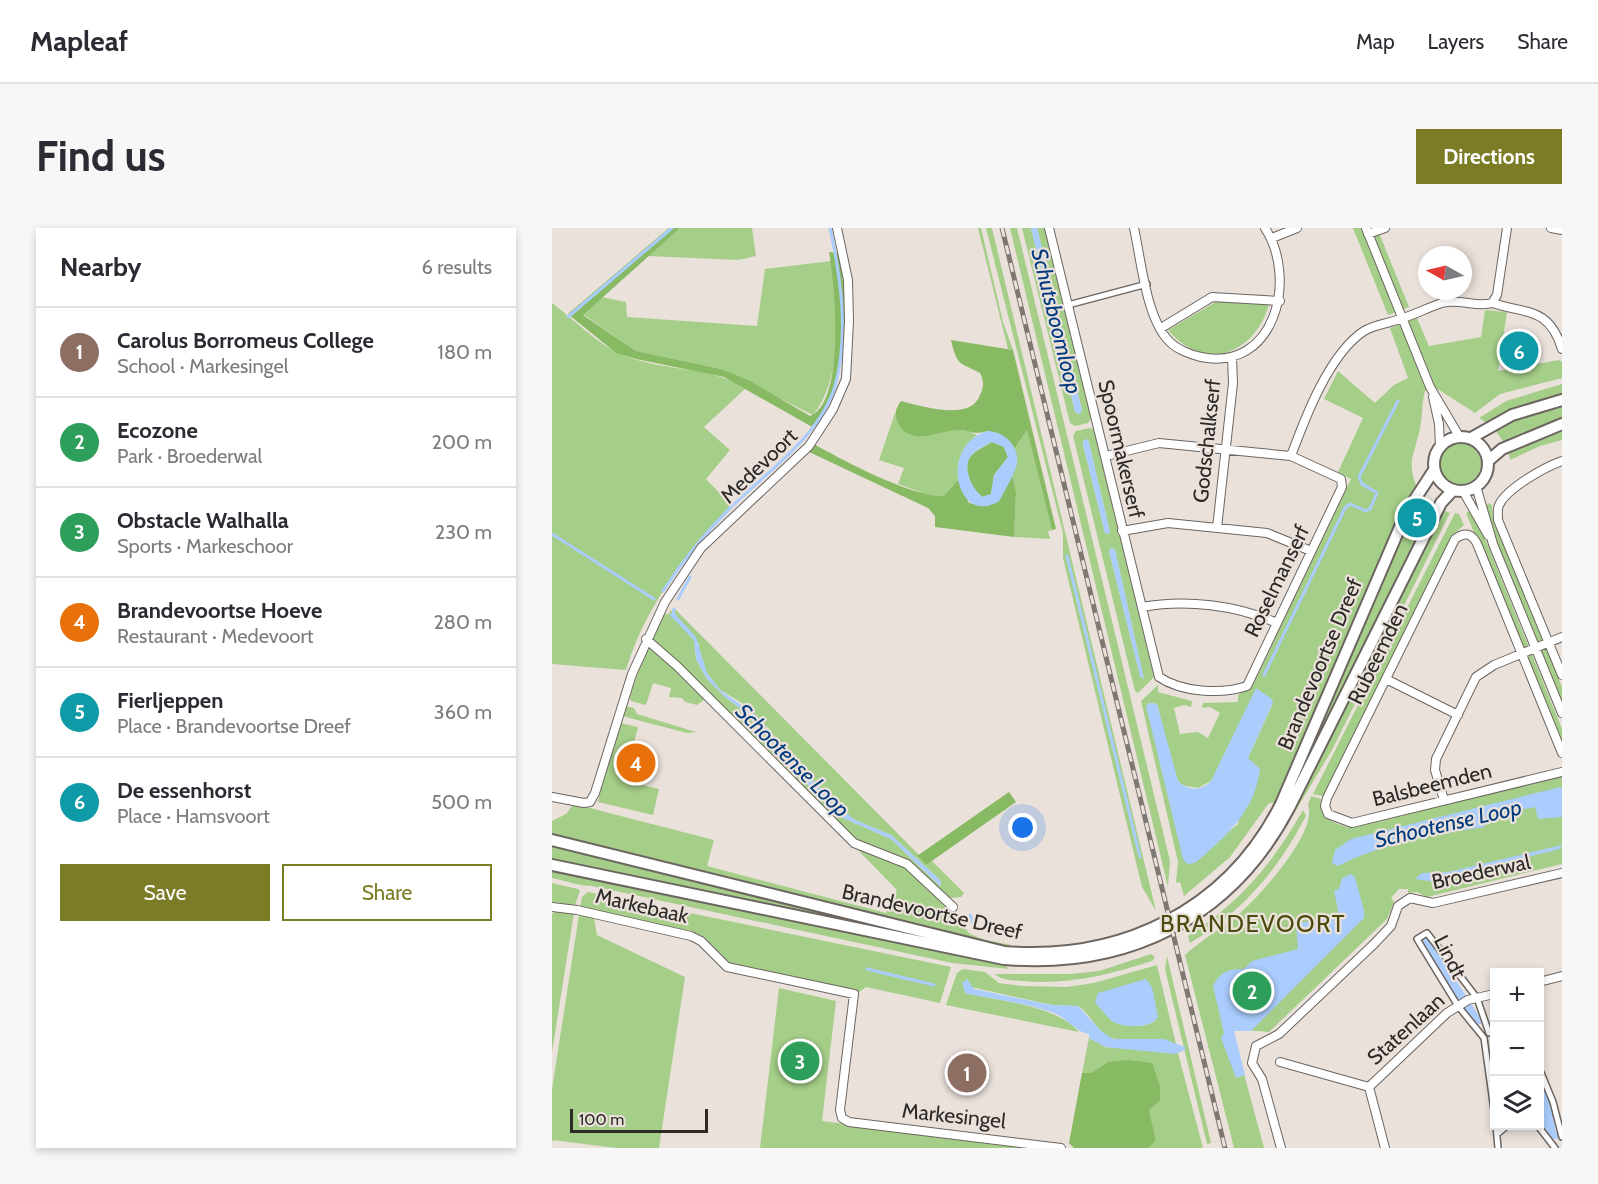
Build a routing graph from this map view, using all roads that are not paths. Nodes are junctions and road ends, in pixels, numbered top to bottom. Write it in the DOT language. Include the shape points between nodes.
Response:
graph roads {
  1 [pos="837,228"];
  2 [pos="1049,228"];
  3 [pos="1134,228"];
  4 [pos="1265,228"];
  5 [pos="1297,228"];
  6 [pos="1385,228"];
  7 [pos="1507,228"];
  8 [pos="1551,228"];
  9 [pos="1562,230"];
  10 [pos="1367,231"];
  11 [pos="1272,238"];
  12 [pos="1147,284"];
  13 [pos="1280,302"];
  14 [pos="1492,303"];
  15 [pos="1068,305"];
  16 [pos="1402,319"];
  17 [pos="1161,328"];
  18 [pos="1562,349"];
  19 [pos="1232,357"];
  20 [pos="1430,387"];
  21 [pos="1562,400"];
  22 [pos="1562,424"];
  23 [pos="1465,437"];
  24 [pos="1440,446"];
  25 [pos="1225,451"];
  26 [pos="1106,456"];
  27 [pos="1291,456"];
  28 [pos="1488,461"];
  29 [pos="1562,461"];
  30 [pos="1434,470"];
  31 [pos="1476,486"];
  32 [pos="1458,491"];
  33 [pos="1217,528"];
  34 [pos="1122,531"];
  35 [pos="1493,544"];
  36 [pos="1311,551"];
  37 [pos="1142,607"];
  38 [pos="1277,623"];
  39 [pos="1562,637"];
  40 [pos="646,639"];
  41 [pos="1549,642"];
  42 [pos="1536,648"];
  43 [pos="1523,655"];
  44 [pos="1562,675"];
  45 [pos="1386,679"];
  46 [pos="1235,690"];
  47 [pos="1562,713"];
  48 [pos="1458,716"];
  49 [pos="1562,753"];
  50 [pos="1562,771"];
  51 [pos="552,797"];
  52 [pos="1327,798"];
  53 [pos="1444,800"];
  54 [pos="552,840"];
  55 [pos="552,865"];
  56 [pos="1562,873"];
  57 [pos="552,907"];
  58 [pos="953,907"];
  59 [pos="1562,976"];
  60 [pos="1544,981"];
  61 [pos="1490,995"];
  62 [pos="1477,998"];
  63 [pos="1463,1003"];
  64 [pos="1490,1030"];
  65 [pos="1481,1035"];
  66 [pos="1490,1035"];
  67 [pos="1280,1062"];
  68 [pos="1542,1076"];
  69 [pos="1369,1087"];
  70 [pos="1490,1087"];
  71 [pos="842,1118"];
  72 [pos="1562,1128"];
  73 [pos="1497,1130"];
  74 [pos="1501,1130"];
  75 [pos="1542,1130"];
  76 [pos="1497,1134"];
  77 [pos="1562,1137"];
  78 [pos="1061,1148"];
  79 [pos="1281,1148"];
  80 [pos="1385,1148"];
  81 [pos="1498,1148"];
  82 [pos="1555,1148"];
  1 -- 40 [label="street, Medevoort" via="848,280 849,321 846,379 833,409 809,446 700,548"];
  2 -- 15 [label="street, Spoormakerserf"];
  3 -- 12 [label="street"];
  4 -- 11 [label="street"];
  5 -- 11 [label="street"];
  6 -- 10 [label="street"];
  7 -- 14 [label="street" via="1497,295"];
  8 -- 9 [label="street"];
  10 -- 16 [label="street"];
  11 -- 13 [label="street" via="1281,280"];
  12 -- 15 [label="street"];
  12 -- 17 [label="street" via="1151,310"];
  13 -- 17 [label="street" via="1212,297"];
  13 -- 19 [label="street" via="1268,329 1243,354"];
  14 -- 16 [label="street" via="1459,300"];
  14 -- 18 [label="street" via="1534,312 1546,319 1557,333"];
  15 -- 26 [label="street, Spoormakerserf"];
  16 -- 20 [label="street"];
  16 -- 27 [label="street" via="1366,329 1348,344 1304,422"];
  17 -- 19 [label="street" via="1169,342 1192,355"];
  19 -- 25 [label="street, Godschalkserf"];
  20 -- 23 [label="street"];
  20 -- 24 [label="street"];
  21 -- 23 [label="main road" via="1512,415"];
  22 -- 28 [label="main road" via="1502,449"];
  23 -- 24 [label="main road" via="1449,439"];
  23 -- 28 [label="main road" via="1482,447"];
  24 -- 30 [label="main road"];
  25 -- 26 [label="street" via="1159,443"];
  25 -- 27 [label="street"];
  25 -- 33 [label="street, Godschalkserf"];
  26 -- 34 [label="street, Spoormakerserf"];
  27 -- 36 [label="street, Roselmanserf" via="1341,479 1342,487"];
  28 -- 31 [label="main road" via="1486,475"];
  29 -- 41 [label="street" via="1525,481 1499,504 1498,520"];
  30 -- 32 [label="main road" via="1438,479"];
  30 -- 54 [label="main road, Brandevoortse Dreef" via="1399,527 1266,832 1240,865 1211,892 1145,932 1075,952 1005,952"];
  31 -- 32 [label="main road"];
  31 -- 35 [label="street"];
  32 -- 35 [label="street"];
  32 -- 55 [label="main road, Brandevoortse Dreef" via="1441,503 1289,808 1265,847 1210,903 1187,920 1146,940 1119,951 1075,960 1004,959"];
  33 -- 34 [label="street" via="1161,523"];
  33 -- 36 [label="street" via="1277,535"];
  34 -- 37 [label="street, Spoormakerserf"];
  35 -- 42 [label="street"];
  36 -- 38 [label="street, Roselmanserf"];
  37 -- 38 [label="street" via="1177,603 1245,610"];
  37 -- 46 [label="street, Spoormakerserf" via="1159,677 1192,689"];
  38 -- 46 [label="street, Roselmanserf" via="1246,686"];
  39 -- 41 [label="street"];
  40 -- 51 [label="street, Medevoort" via="590,801"];
  40 -- 58 [label="street" via="854,843 907,864"];
  41 -- 42 [label="street"];
  41 -- 44 [label="street"];
  42 -- 43 [label="street"];
  42 -- 47 [label="street"];
  43 -- 45 [label="street, Rubeemden" via="1478,546 1469,534 1462,534 1455,539"];
  43 -- 48 [label="street" via="1494,665 1476,677"];
  43 -- 49 [label="street"];
  45 -- 48 [label="street"];
  45 -- 52 [label="street, Rubeemden"];
  48 -- 53 [label="street" via="1435,770"];
  50 -- 53 [label="street, Balsbeemden"];
  52 -- 53 [label="street, Balsbeemden" via="1328,814 1352,823"];
  56 -- 79 [label="street, Broederwal" via="1433,903 1410,898 1398,906 1391,926 1374,944 1279,1034 1253,1049 1252,1064 1262,1078"];
  57 -- 71 [label="street, Markebaak" via="577,909 691,936 727,967 854,994"];
  59 -- 60 [label="street"];
  61 -- 62 [label="street, Statenlaan"];
  62 -- 63 [label="street, Statenlaan"];
  62 -- 63 [label="street, Lindt" via="1427,933 1418,939"];
  62 -- 64 [label="street"];
  63 -- 65 [label="street"];
  63 -- 69 [label="street, Statenlaan"];
  65 -- 66 [label="street"];
  65 -- 70 [label="street"];
  67 -- 69 [label="street"];
  68 -- 72 [label="street"];
  69 -- 80 [label="street, Statenlaan"];
  71 -- 78 [label="street, Markesingel" via="849,1122"];
  72 -- 77 [label="street"];
  73 -- 76 [label="street"];
  74 -- 76 [label="street"];
  75 -- 82 [label="street"];
  76 -- 81 [label="street"];
}
